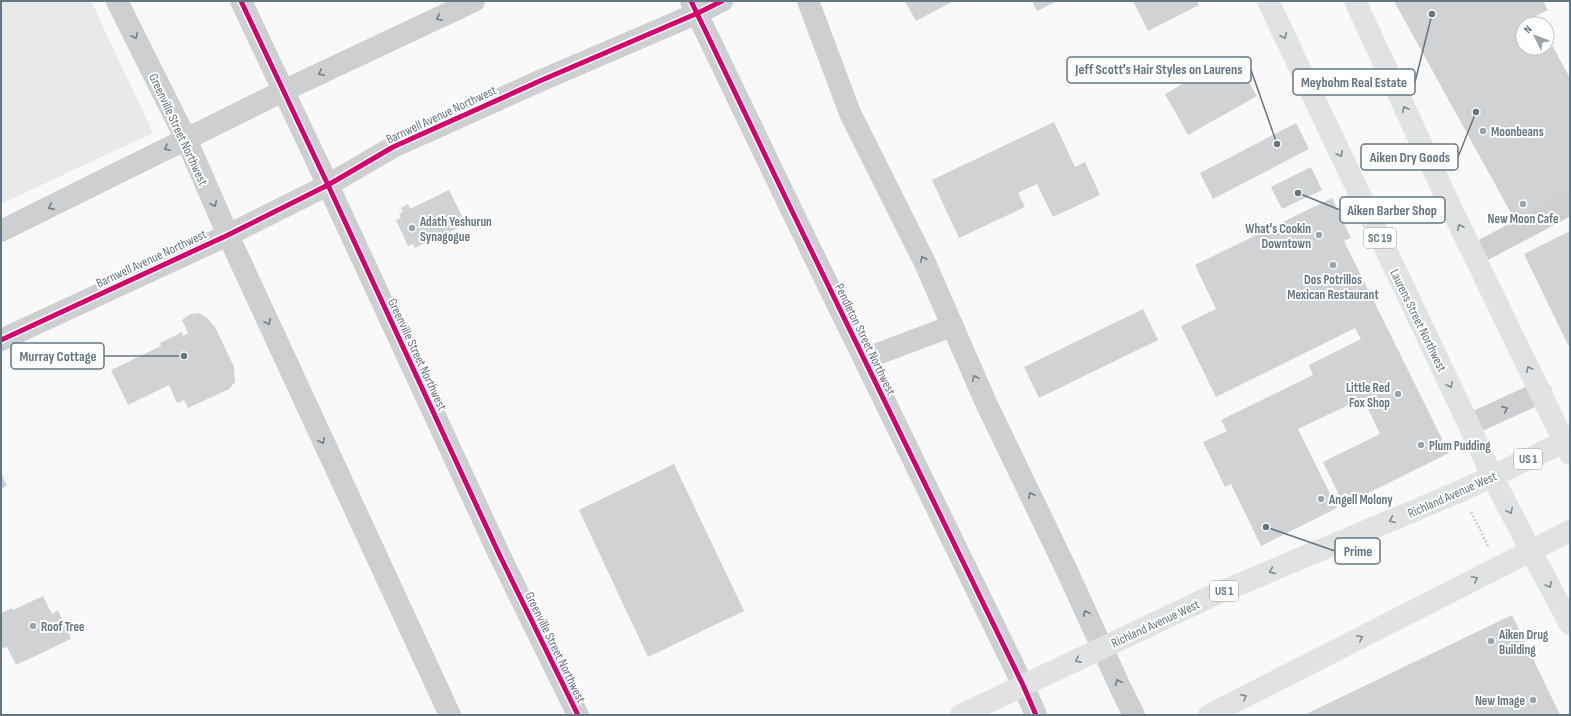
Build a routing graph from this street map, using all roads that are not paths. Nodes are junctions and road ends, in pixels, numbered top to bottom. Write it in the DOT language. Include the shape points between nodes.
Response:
graph roads {
  1 [pos="117,1"];
  2 [pos="240,1"];
  3 [pos="474,1"];
  4 [pos="722,1"];
  5 [pos="808,1"];
  6 [pos="1268,1"];
  7 [pos="1355,1"];
  8 [pos="694,7"];
  9 [pos="283,91"];
  10 [pos="186,139"];
  11 [pos="328,185"];
  12 [pos="1570,204"];
  13 [pos="1,231"];
  14 [pos="228,235"];
  15 [pos="1474,255"];
  16 [pos="952,326"];
  17 [pos="1,340"];
  18 [pos="864,359"];
  19 [pos="1541,392"];
  20 [pos="1469,425"];
  21 [pos="1568,445"];
  22 [pos="1492,476"];
  23 [pos="1570,531"];
  24 [pos="1531,551"];
  25 [pos="1569,621"];
  26 [pos="1102,648"];
  27 [pos="1023,686"];
  28 [pos="450,715"];
  29 [pos="578,715"];
  30 [pos="961,715"];
  31 [pos="1036,715"];
  32 [pos="1134,715"];
  33 [pos="1209,715"];
  1 -- 10 [label="street, Greenville Street Northwest, one-way"];
  2 -- 9 [label="street, Greenville Street Northwest"];
  3 -- 9 [label="street, one-way"];
  4 -- 8 [label="street, Barnwell Avenue Northwest"];
  16 -- 5 [label="street, one-way" via="925,263 850,113"];
  6 -- 20 [label="main road, Laurens Street Northwest / SC 19, one-way"];
  15 -- 7 [label="main road, one-way"];
  8 -- 11 [label="street, Barnwell Avenue Northwest" via="542,80 393,147"];
  8 -- 18 [label="street, Pendleton Street Northwest"];
  9 -- 10 [label="street"];
  9 -- 11 [label="street, Greenville Street Northwest"];
  10 -- 13 [label="street, one-way"];
  10 -- 14 [label="street, Greenville Street Northwest, one-way"];
  11 -- 14 [label="street, Barnwell Avenue Northwest"];
  11 -- 29 [label="street, Greenville Street Northwest" via="499,554"];
  12 -- 15 [label="street"];
  14 -- 17 [label="street, Barnwell Avenue Northwest"];
  14 -- 28 [label="street, Greenville Street Northwest, one-way"];
  19 -- 15 [label="main road, one-way"];
  16 -- 18 [label="street"];
  26 -- 16 [label="street, one-way"];
  18 -- 27 [label="street, Pendleton Street Northwest"];
  20 -- 19 [label="street, one-way"];
  19 -- 21 [label="main road"];
  20 -- 22 [label="main road, Laurens Street Northwest / SC 19"];
  21 -- 22 [label="main road, Richland Avenue West / US 1"];
  22 -- 24 [label="main road, Laurens Street Northwest / SC 19, one-way"];
  22 -- 26 [label="main road, Richland Avenue West / US 1, one-way" via="1216,594"];
  23 -- 24 [label="main road"];
  24 -- 25 [label="main road, SC 19, one-way"];
  33 -- 24 [label="main road, one-way"];
  26 -- 27 [label="main road, Richland Avenue West / US 1, one-way"];
  32 -- 26 [label="street, one-way"];
  27 -- 30 [label="main road, Richland Avenue West / US 1"];
  27 -- 31 [label="street, Pendleton Street Northwest"];
}
